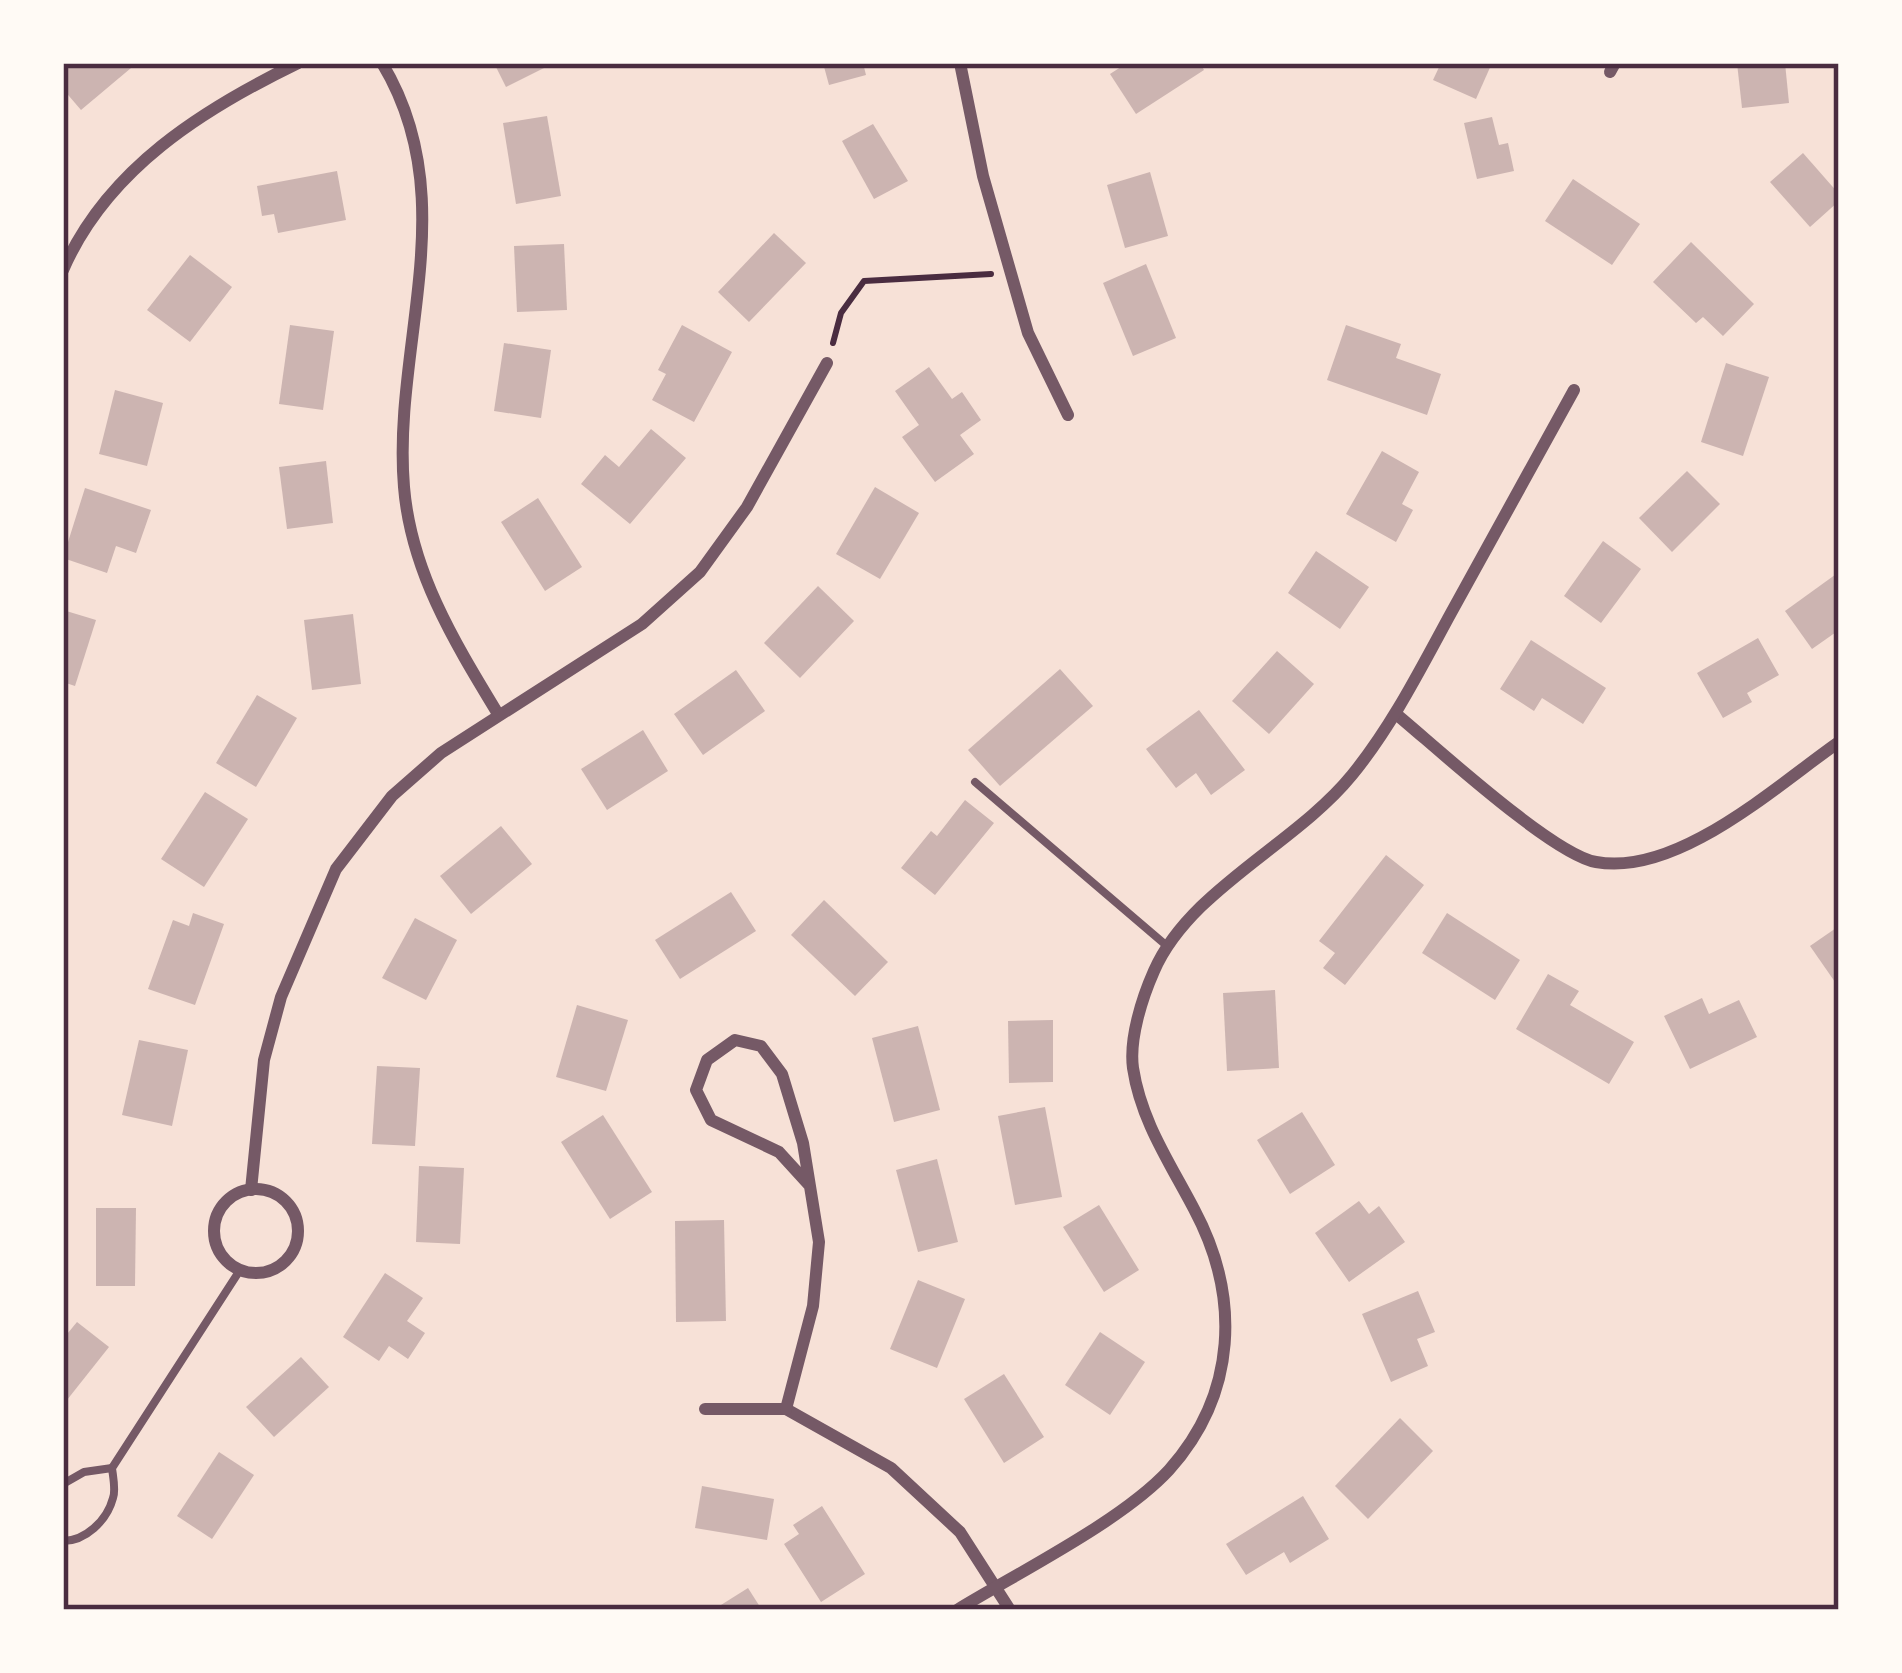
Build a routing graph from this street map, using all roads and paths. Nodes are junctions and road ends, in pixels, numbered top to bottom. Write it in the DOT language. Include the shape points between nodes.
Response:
graph roads {
  1 [pos="298,63"];
  2 [pos="382,63"];
  3 [pos="960,63"];
  4 [pos="63,270"];
  5 [pos="1011,274"];
  6 [pos="827,364"];
  7 [pos="1574,390"];
  8 [pos="1068,416"];
  9 [pos="498,714"];
  10 [pos="1396,714"];
  11 [pos="1839,742"];
  12 [pos="975,782"];
  13 [pos="1168,947"];
  14 [pos="810,1186"];
  15 [pos="250,1190"];
  16 [pos="240,1270"];
  17 [pos="705,1409"];
  18 [pos="786,1409"];
  19 [pos="112,1468"];
  20 [pos="63,1484"];
  21 [pos="63,1541"];
  22 [pos="997,1585"];
  23 [pos="957,1610"];
  24 [pos="1010,1610"];
  1 -- 4 [label="street" via="170,136 111,193"];
  2 -- 9 [label="street" via="416,154 424,252 403,424 404,489 417,554 444,624"];
  3 -- 5 [label="street"];
  5 -- 6 [label="path" via="864,281 841,313"];
  5 -- 8 [label="street" via="1028,333"];
  6 -- 9 [label="street" via="747,507 700,572 642,624"];
  7 -- 10 [label="street"];
  9 -- 15 [label="street" via="392,796 336,868 270,1039"];
  10 -- 11 [label="street" via="1551,841 1594,862 1647,861 1701,838"];
  10 -- 13 [label="street" via="1351,777 1183,924"];
  12 -- 13 [label="lane"];
  13 -- 22 [label="street" via="1140,1012 1132,1062 1141,1106 1215,1256 1227,1303 1218,1388 1198,1433 1166,1472 1128,1505"];
  14 -- 14 [label="street" via="779,1151 711,1120 696,1090 706,1060 735,1040 761,1046 782,1074"];
  14 -- 18 [label="street" via="819,1242 813,1306"];
  15 -- 16 [label="street" via="225,1202 214,1229 222,1256"];
  15 -- 16 [label="street" via="287,1203 297,1240 272,1270"];
  16 -- 19 [label="lane"];
  17 -- 18 [label="street"];
  18 -- 22 [label="street" via="891,1468 960,1532"];
  19 -- 20 [label="lane"];
  19 -- 21 [label="lane" via="114,1498 94,1528"];
  22 -- 23 [label="street"];
  22 -- 24 [label="street"];
}
